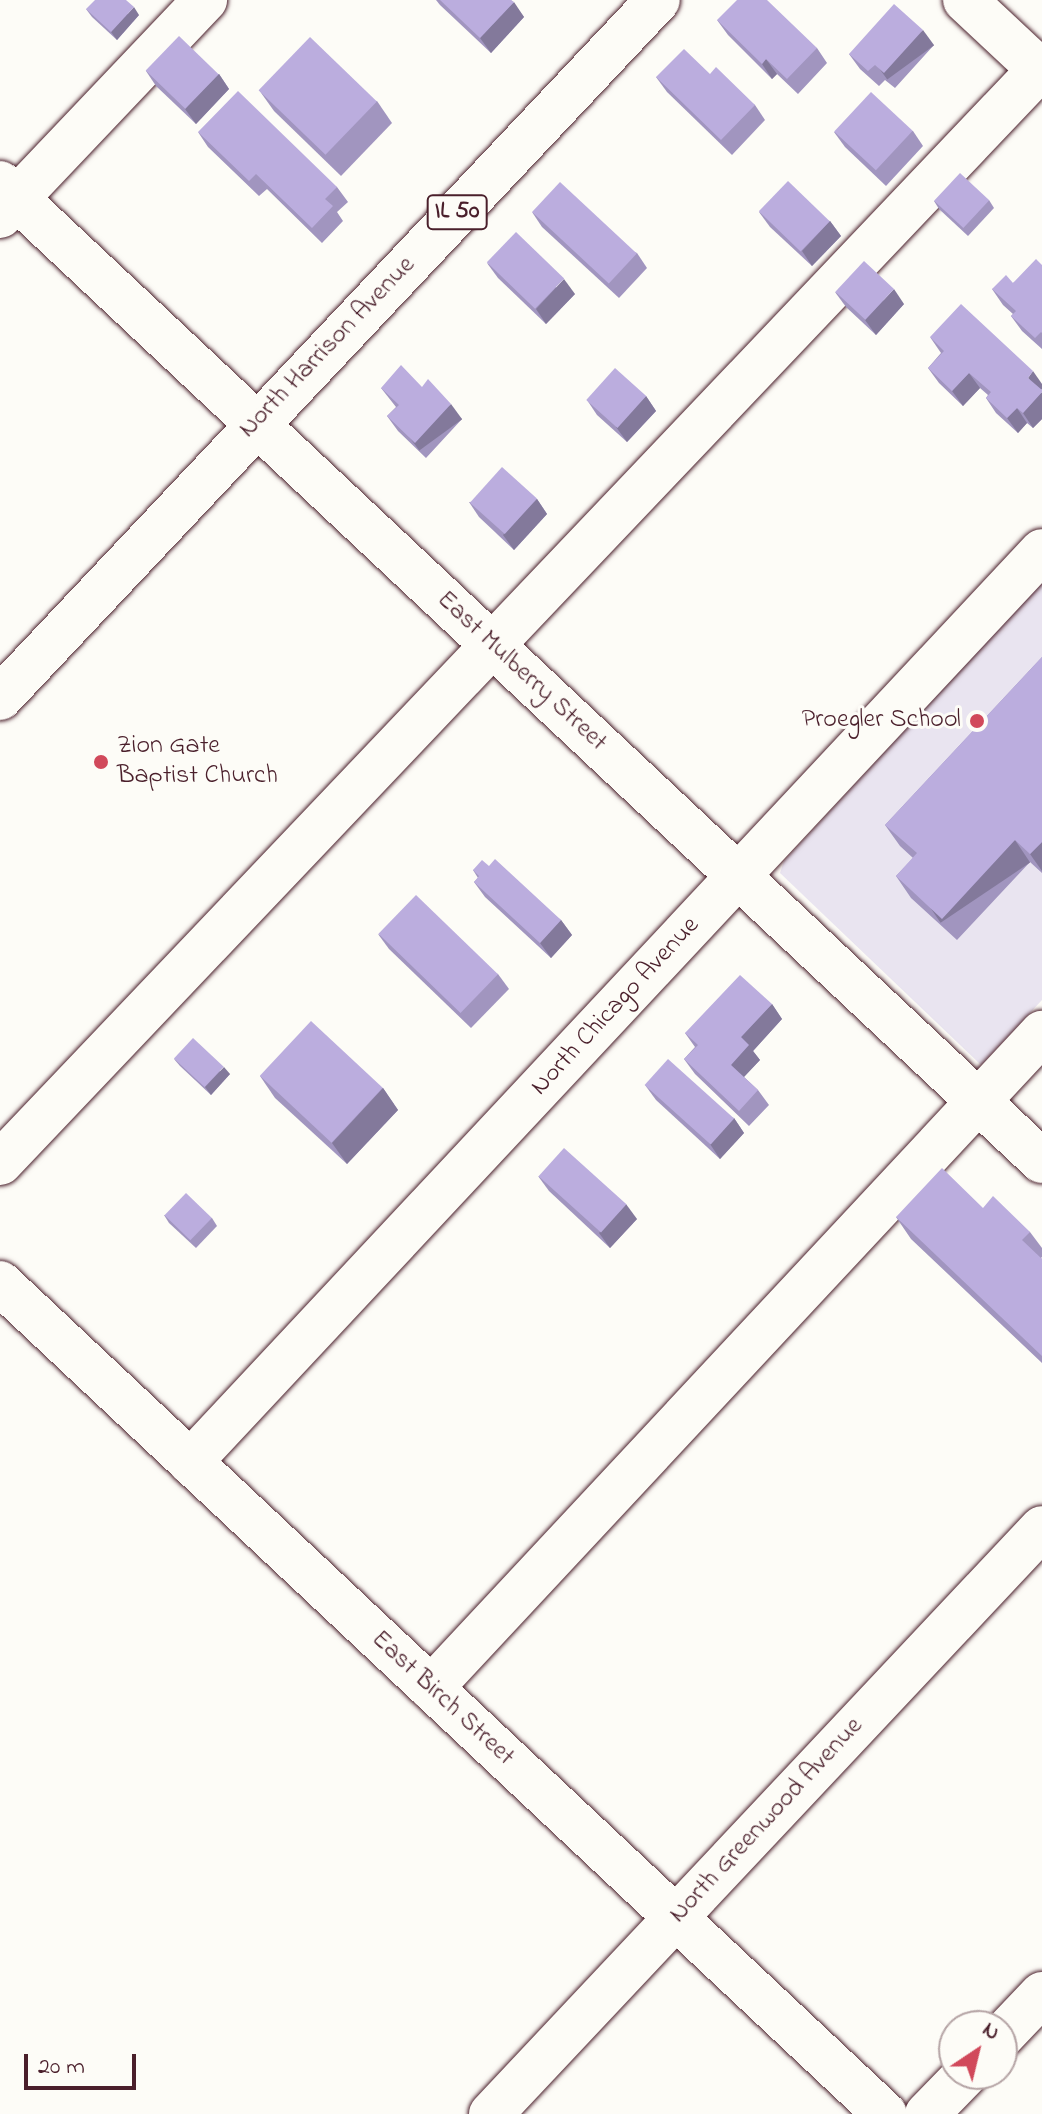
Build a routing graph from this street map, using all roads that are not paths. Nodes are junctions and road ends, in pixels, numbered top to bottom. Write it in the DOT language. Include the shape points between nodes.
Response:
graph roads {
  1 [pos="205,0"];
  2 [pos="658,0"];
  3 [pos="965,0"];
  4 [pos="1041,69"];
  5 [pos="5,199"];
  6 [pos="256,423"];
  7 [pos="1042,551"];
  8 [pos="492,645"];
  9 [pos="0,698"];
  10 [pos="739,876"];
  11 [pos="1042,1033"];
  12 [pos="979,1101"];
  13 [pos="1042,1161"];
  14 [pos="0,1163"];
  15 [pos="0,1283"];
  16 [pos="190,1462"];
  17 [pos="1042,1528"];
  18 [pos="431,1688"];
  19 [pos="676,1917"];
  20 [pos="1042,1994"];
  21 [pos="1018,2019"];
  22 [pos="950,2090"];
  23 [pos="491,2114"];
  24 [pos="885,2114"];
  25 [pos="927,2114"];
  1 -- 5 [label="street"];
  2 -- 6 [label="street, North Harrison Avenue / IL 50"];
  3 -- 4 [label="street"];
  4 -- 8 [label="street"];
  5 -- 6 [label="street, East Mulberry Street"];
  6 -- 8 [label="street, East Mulberry Street"];
  6 -- 9 [label="street, North Harrison Avenue / IL 50"];
  7 -- 10 [label="street, North Chicago Avenue"];
  8 -- 10 [label="street, East Mulberry Street"];
  8 -- 14 [label="street"];
  10 -- 12 [label="street, East Mulberry Street"];
  10 -- 16 [label="street, North Chicago Avenue"];
  11 -- 12 [label="street"];
  12 -- 13 [label="street, East Mulberry Street"];
  12 -- 18 [label="street"];
  15 -- 16 [label="street, East Birch Street"];
  16 -- 18 [label="street, East Birch Street"];
  17 -- 19 [label="street, North Greenwood Avenue"];
  18 -- 19 [label="street, East Birch Street"];
  19 -- 23 [label="street, North Greenwood Avenue"];
  19 -- 24 [label="street, East Birch Street"];
  20 -- 21 [label="street"];
  22 -- 25 [label="street"];
}
